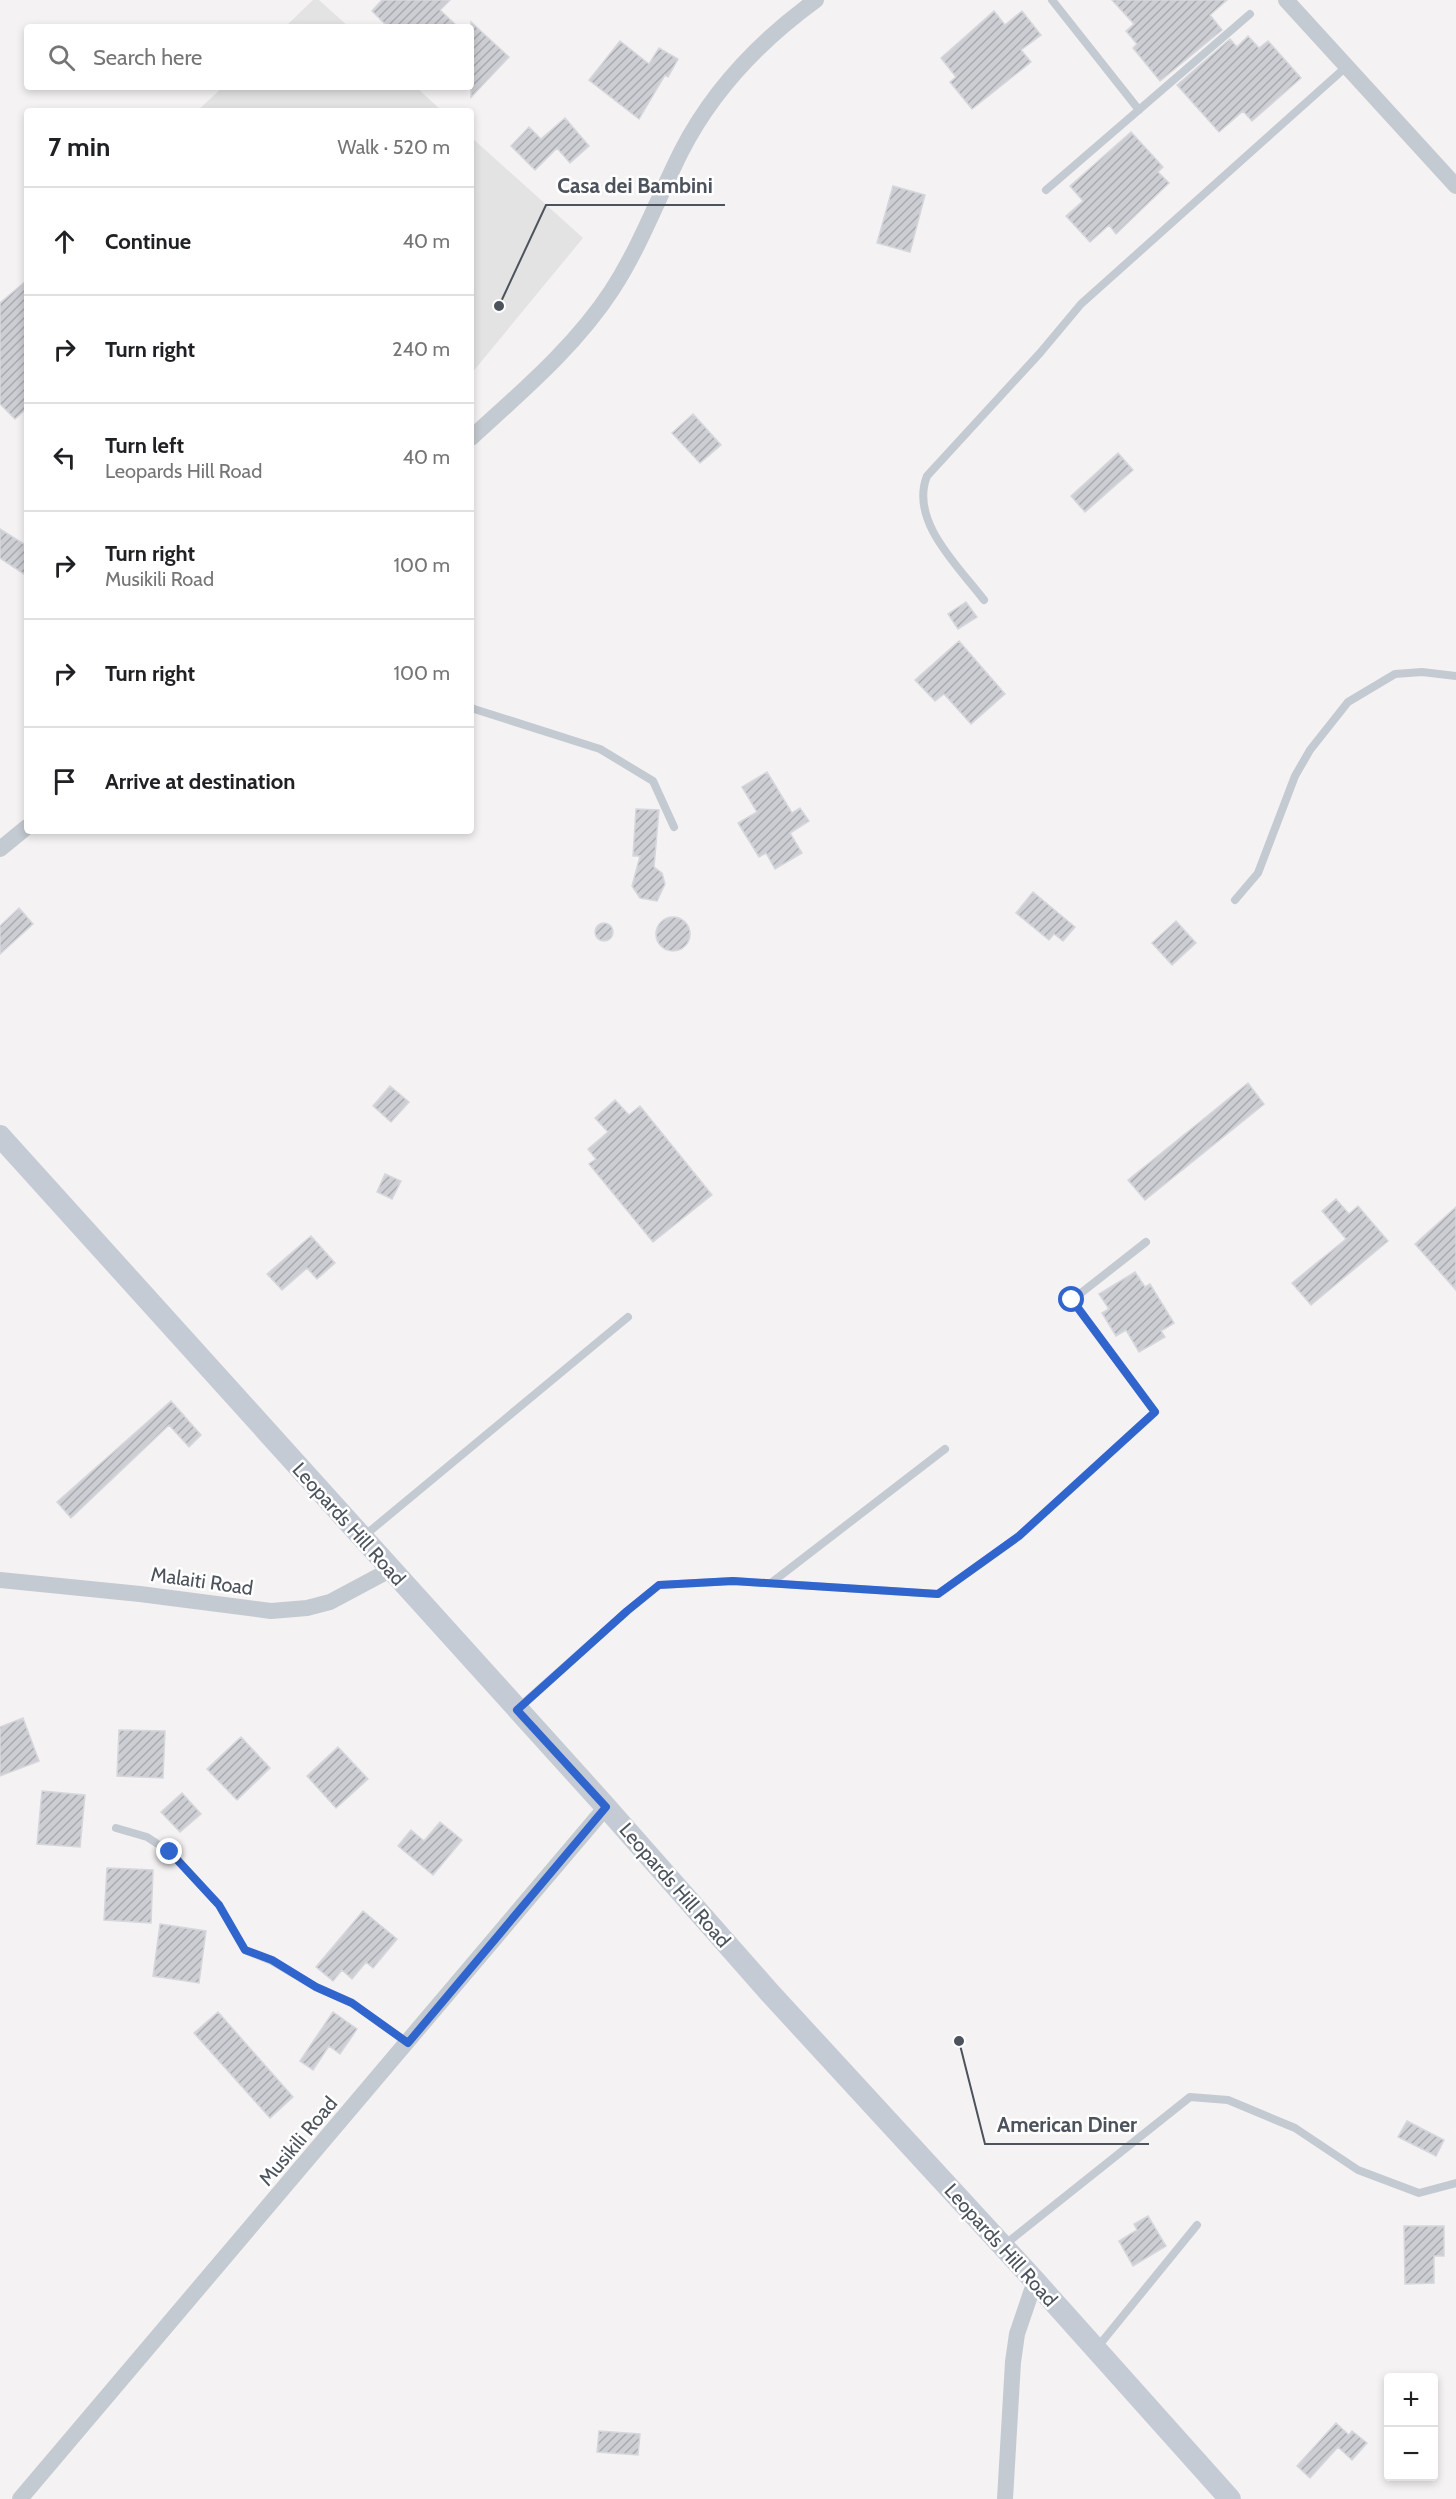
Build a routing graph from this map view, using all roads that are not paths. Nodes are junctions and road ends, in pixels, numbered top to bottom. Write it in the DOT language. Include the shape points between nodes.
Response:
graph roads {
  1 [pos="816,0"];
  2 [pos="1052,0"];
  3 [pos="1286,0"];
  4 [pos="1250,14"];
  5 [pos="1346,67"];
  6 [pos="1139,110"];
  7 [pos="1456,186"];
  8 [pos="1046,190"];
  9 [pos="474,435"];
  10 [pos="984,600"];
  11 [pos="1456,676"];
  12 [pos="474,709"];
  13 [pos="674,827"];
  14 [pos="24,829"];
  15 [pos="0,849"];
  16 [pos="1235,900"];
  17 [pos="0,1136"];
  18 [pos="1146,1242"];
  19 [pos="628,1317"];
  20 [pos="945,1449"];
  21 [pos="362,1538"];
  22 [pos="390,1570"];
  23 [pos="0,1580"];
  24 [pos="771,1583"];
  25 [pos="517,1710"];
  26 [pos="606,1807"];
  27 [pos="116,1828"];
  28 [pos="408,2043"];
  29 [pos="1456,2183"];
  30 [pos="1197,2225"];
  31 [pos="1003,2246"];
  32 [pos="1035,2281"];
  33 [pos="1095,2349"];
  34 [pos="20,2499"];
  35 [pos="1005,2499"];
  36 [pos="1230,2499"];
  1 -- 9 [label="street" via="762,43 706,111 612,291 553,361"];
  2 -- 6 [label="lane"];
  3 -- 5 [label="street"];
  4 -- 6 [label="lane"];
  5 -- 7 [label="street"];
  5 -- 10 [label="lane" via="1081,304 927,476 921,497 929,525"];
  6 -- 8 [label="lane"];
  11 -- 16 [label="lane" via="1395,674 1348,702 1295,776 1258,873"];
  12 -- 13 [label="lane" via="600,749 653,782"];
  14 -- 15 [label="street"];
  17 -- 21 [label="main road, Leopards Hill Road"];
  18 -- 24 [label="lane" via="1072,1300 1155,1412 1027,1528 938,1594"];
  19 -- 21 [label="lane"];
  20 -- 24 [label="lane"];
  21 -- 22 [label="main road, Leopards Hill Road"];
  22 -- 23 [label="street, Malaiti Road" via="330,1602 272,1611"];
  22 -- 25 [label="main road, Leopards Hill Road"];
  24 -- 25 [label="lane" via="659,1585"];
  25 -- 26 [label="main road, Leopards Hill Road"];
  26 -- 28 [label="street, Musikili Road"];
  26 -- 31 [label="main road, Leopards Hill Road" via="770,1993"];
  27 -- 28 [label="lane" via="147,1837 170,1852 219,1905 245,1950 272,1960 352,2003"];
  28 -- 34 [label="street, Musikili Road"];
  29 -- 31 [label="lane" via="1419,2193 1358,2170 1296,2128 1228,2100 1190,2097"];
  30 -- 33 [label="lane"];
  31 -- 32 [label="main road, Leopards Hill Road"];
  32 -- 33 [label="main road, Leopards Hill Road"];
  32 -- 35 [label="street" via="1012,2362"];
  33 -- 36 [label="main road, Leopards Hill Road"];
}
